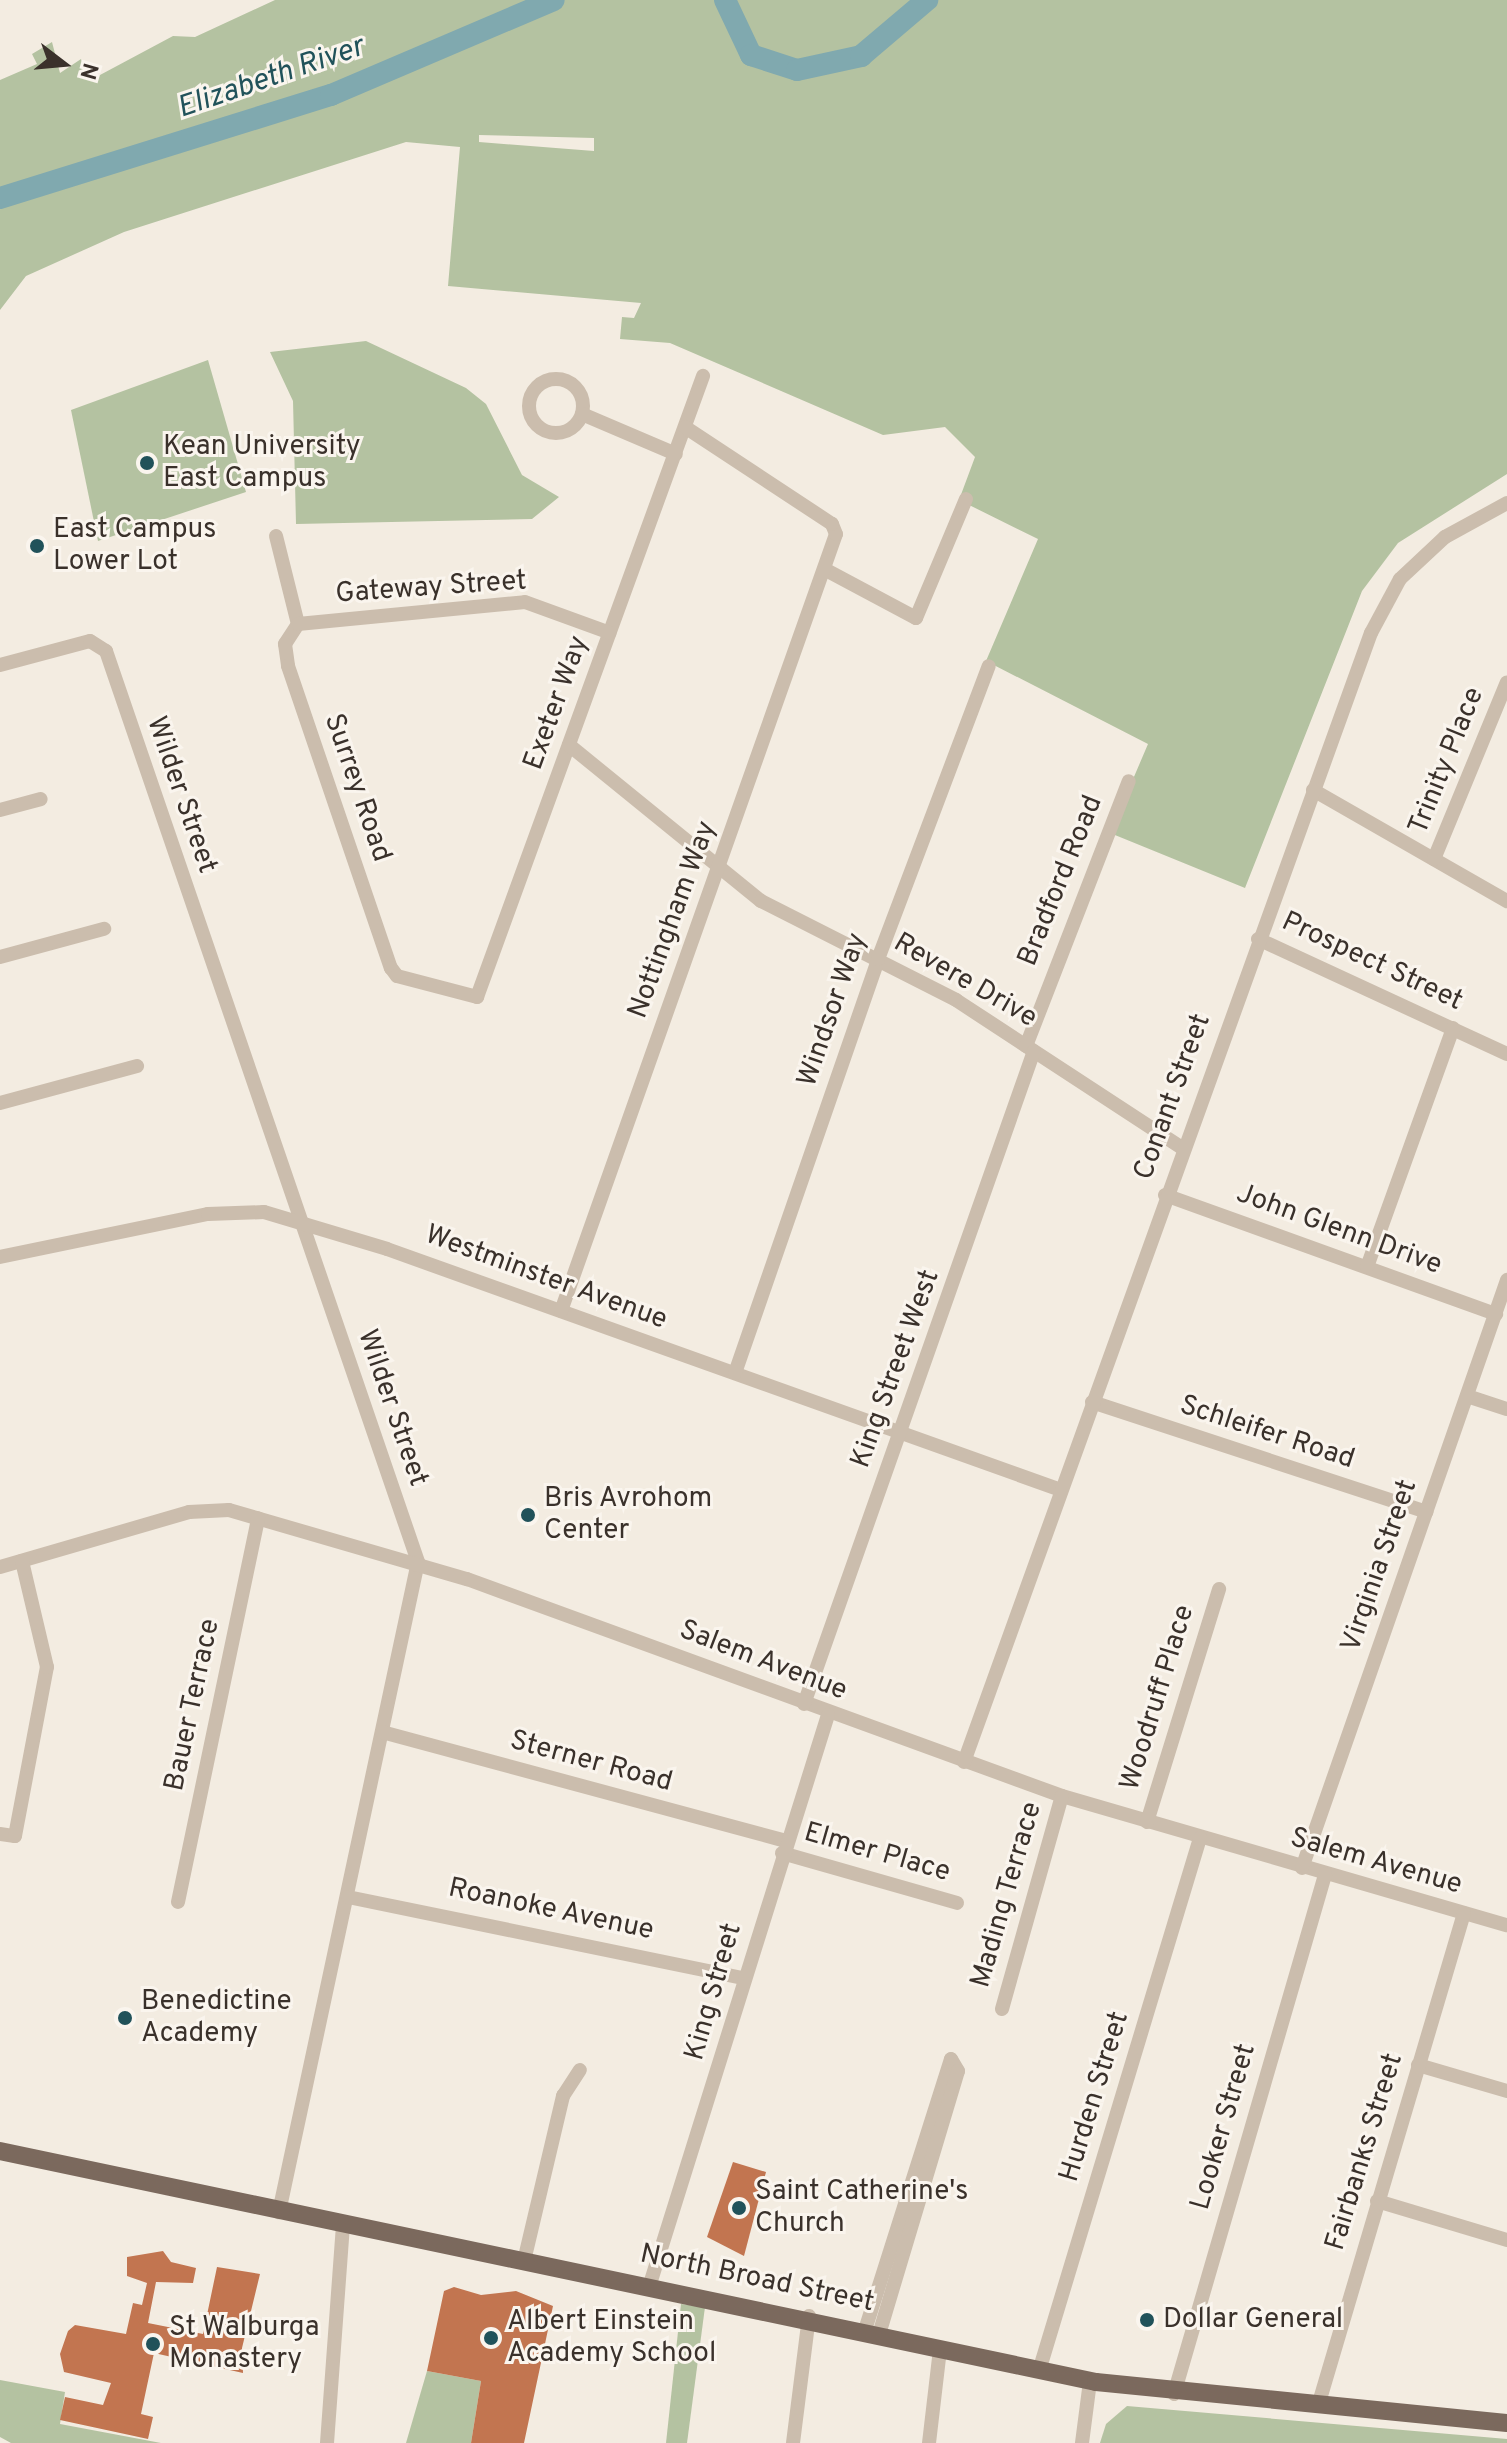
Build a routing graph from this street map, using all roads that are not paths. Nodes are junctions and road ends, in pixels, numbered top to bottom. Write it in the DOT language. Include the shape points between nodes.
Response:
graph roads {
  1 [pos="703,376"];
  2 [pos="582,414"];
  3 [pos="685,427"];
  4 [pos="676,454"];
  5 [pos="966,499"];
  6 [pos="1507,503"];
  7 [pos="276,536"];
  8 [pos="826,570"];
  9 [pos="298,624"];
  10 [pos="610,633"];
  11 [pos="0,665"];
  12 [pos="989,666"];
  13 [pos="1507,682"];
  14 [pos="569,745"];
  15 [pos="1129,781"];
  16 [pos="1313,790"];
  17 [pos="41,799"];
  18 [pos="0,810"];
  19 [pos="1434,859"];
  20 [pos="719,870"];
  21 [pos="1507,901"];
  22 [pos="104,929"];
  23 [pos="1258,939"];
  24 [pos="0,957"];
  25 [pos="878,959"];
  26 [pos="477,997"];
  27 [pos="1453,1028"];
  28 [pos="1030,1048"];
  29 [pos="1507,1054"];
  30 [pos="137,1066"];
  31 [pos="0,1103"];
  32 [pos="1182,1148"];
  33 [pos="1165,1195"];
  34 [pos="300,1220"];
  35 [pos="0,1257"];
  36 [pos="1367,1267"];
  37 [pos="1507,1280"];
  38 [pos="561,1311"];
  39 [pos="1496,1314"];
  40 [pos="735,1373"];
  41 [pos="1467,1396"];
  42 [pos="1092,1402"];
  43 [pos="1507,1409"];
  44 [pos="900,1432"];
  45 [pos="1061,1490"];
  46 [pos="1426,1512"];
  47 [pos="258,1518"];
  48 [pos="22,1561"];
  49 [pos="418,1562"];
  50 [pos="0,1567"];
  51 [pos="1219,1589"];
  52 [pos="804,1704"];
  53 [pos="828,1715"];
  54 [pos="382,1732"];
  55 [pos="964,1762"];
  56 [pos="1062,1796"];
  57 [pos="1147,1822"];
  58 [pos="8,1835"];
  59 [pos="1200,1838"];
  60 [pos="784,1847"];
  61 [pos="1302,1868"];
  62 [pos="1325,1875"];
  63 [pos="348,1897"];
  64 [pos="178,1902"];
  65 [pos="957,1903"];
  66 [pos="1464,1913"];
  67 [pos="1507,1925"];
  68 [pos="744,1978"];
  69 [pos="1002,2009"];
  70 [pos="1418,2065"];
  71 [pos="580,2070"];
  72 [pos="1507,2091"];
  73 [pos="928,2146"];
  74 [pos="0,2151"];
  75 [pos="1377,2201"];
  76 [pos="279,2212"];
  77 [pos="343,2225"];
  78 [pos="1507,2240"];
  79 [pos="524,2261"];
  80 [pos="650,2284"];
  81 [pos="809,2316"];
  82 [pos="872,2332"];
  83 [pos="940,2349"];
  84 [pos="1039,2371"];
  85 [pos="1090,2381"];
  86 [pos="1174,2394"];
  87 [pos="1318,2406"];
  88 [pos="1507,2423"];
  89 [pos="327,2443"];
  90 [pos="793,2443"];
  91 [pos="929,2443"];
  92 [pos="1082,2443"];
  1 -- 3 [label="street, Exeter Way"];
  2 -- 4 [label="street"];
  3 -- 4 [label="street, Exeter Way"];
  3 -- 8 [label="street, Nottingham Way" via="832,524 834,547"];
  4 -- 10 [label="street, Exeter Way"];
  5 -- 8 [label="street" via="916,618"];
  6 -- 16 [label="street, Conant Street" via="1445,537 1400,579 1371,633"];
  7 -- 9 [label="street"];
  8 -- 20 [label="street, Nottingham Way"];
  9 -- 10 [label="street, Gateway Street" via="525,602"];
  9 -- 26 [label="street, Surrey Road" via="285,644 288,666 391,968 397,976"];
  10 -- 14 [label="street, Exeter Way"];
  11 -- 34 [label="street, Wilder Street" via="99,643"];
  12 -- 25 [label="street, Windsor Way"];
  13 -- 19 [label="street, Trinity Place"];
  14 -- 20 [label="street, Revere Drive"];
  14 -- 26 [label="street, Exeter Way"];
  15 -- 28 [label="street, Bradford Road"];
  16 -- 19 [label="street"];
  16 -- 23 [label="street, Conant Street"];
  17 -- 18 [label="street"];
  19 -- 21 [label="street"];
  20 -- 25 [label="street, Revere Drive" via="797,922"];
  20 -- 38 [label="street, Nottingham Way"];
  22 -- 24 [label="street"];
  23 -- 27 [label="street, Prospect Street"];
  23 -- 32 [label="street, Conant Street"];
  25 -- 28 [label="street, Revere Drive"];
  25 -- 40 [label="street, Windsor Way"];
  27 -- 29 [label="street, Prospect Street"];
  27 -- 36 [label="street"];
  28 -- 32 [label="street, Revere Drive"];
  28 -- 44 [label="street, King Street West"];
  30 -- 31 [label="street"];
  32 -- 33 [label="street, Conant Street"];
  33 -- 36 [label="street, John Glenn Drive"];
  33 -- 42 [label="street, Conant Street"];
  34 -- 35 [label="street, Westminster Avenue" via="234,1211"];
  34 -- 38 [label="street, Westminster Avenue"];
  34 -- 49 [label="street, Wilder Street"];
  36 -- 39 [label="street, John Glenn Drive"];
  37 -- 39 [label="street, Virginia Street"];
  38 -- 40 [label="street, Westminster Avenue"];
  39 -- 41 [label="street, Virginia Street"];
  40 -- 44 [label="street, Westminster Avenue"];
  41 -- 43 [label="street"];
  41 -- 46 [label="street, Virginia Street"];
  42 -- 45 [label="street, Conant Street"];
  42 -- 46 [label="street, Schleifer Road"];
  44 -- 45 [label="street, Westminster Avenue"];
  44 -- 52 [label="street, King Street West"];
  45 -- 55 [label="street, Conant Street"];
  46 -- 61 [label="street, Virginia Street"];
  47 -- 48 [label="street, Salem Avenue" via="229,1510 189,1512"];
  47 -- 49 [label="street, Salem Avenue"];
  47 -- 64 [label="street, Bauer Terrace"];
  48 -- 50 [label="street, Salem Avenue"];
  48 -- 58 [label="street" via="47,1667"];
  49 -- 52 [label="street, Salem Avenue"];
  49 -- 54 [label="street"];
  51 -- 57 [label="street, Woodruff Place"];
  52 -- 53 [label="street, Salem Avenue"];
  53 -- 55 [label="street, Salem Avenue"];
  53 -- 60 [label="street, King Street"];
  54 -- 60 [label="street, Sterner Road"];
  54 -- 63 [label="street"];
  55 -- 56 [label="street, Salem Avenue"];
  56 -- 57 [label="street, Salem Avenue"];
  56 -- 69 [label="street, Mading Terrace"];
  57 -- 59 [label="street, Salem Avenue"];
  59 -- 61 [label="street, Salem Avenue"];
  59 -- 84 [label="street, Hurden Street"];
  60 -- 65 [label="street, Elmer Place"];
  60 -- 68 [label="street, King Street"];
  61 -- 62 [label="street, Salem Avenue"];
  62 -- 66 [label="street, Salem Avenue"];
  62 -- 86 [label="street, Looker Street"];
  63 -- 68 [label="street, Roanoke Avenue"];
  63 -- 76 [label="street"];
  66 -- 67 [label="street, Salem Avenue"];
  66 -- 70 [label="street, Fairbanks Street"];
  68 -- 80 [label="street, King Street"];
  70 -- 72 [label="street"];
  70 -- 75 [label="street, Fairbanks Street"];
  71 -- 79 [label="street" via="563,2096"];
  73 -- 73 [label="street" via="958,2071 951,2059"];
  73 -- 82 [label="street"];
  74 -- 76 [label="main road, North Broad Street"];
  75 -- 78 [label="street"];
  75 -- 87 [label="street, Fairbanks Street"];
  76 -- 77 [label="main road, North Broad Street"];
  77 -- 79 [label="main road, North Broad Street"];
  77 -- 89 [label="street"];
  79 -- 80 [label="main road, North Broad Street"];
  80 -- 81 [label="main road, North Broad Street"];
  81 -- 82 [label="main road, North Broad Street"];
  81 -- 90 [label="street"];
  82 -- 83 [label="main road, North Broad Street"];
  83 -- 84 [label="main road, North Broad Street"];
  83 -- 91 [label="street"];
  84 -- 85 [label="main road, North Broad Street"];
  85 -- 86 [label="main road, North Broad Street"];
  85 -- 92 [label="street"];
  86 -- 87 [label="main road, North Broad Street"];
  87 -- 88 [label="main road, North Broad Street"];
}
